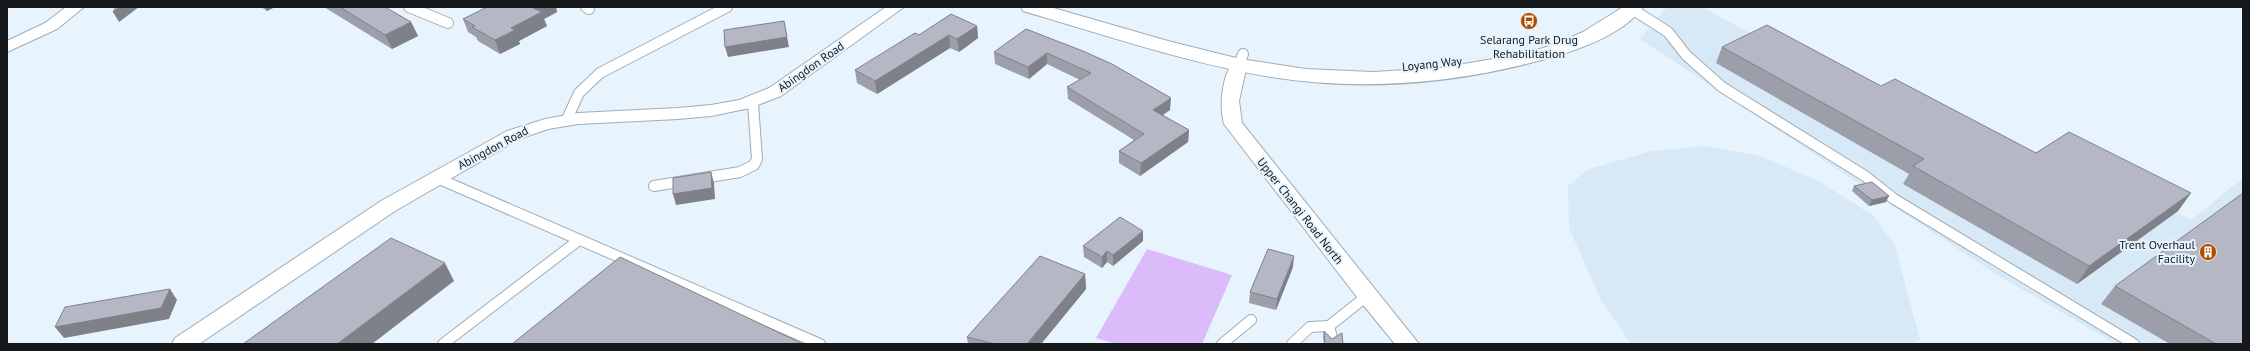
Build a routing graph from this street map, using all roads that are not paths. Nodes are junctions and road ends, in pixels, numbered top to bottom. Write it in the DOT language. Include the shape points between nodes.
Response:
graph roads {
  1 [pos="76,7"];
  2 [pos="409,7"];
  3 [pos="727,7"];
  4 [pos="896,7"];
  5 [pos="1030,7"];
  6 [pos="1075,7"];
  7 [pos="1610,7"];
  8 [pos="1633,8"];
  9 [pos="448,23"];
  10 [pos="7,47"];
  11 [pos="1241,60"];
  12 [pos="753,103"];
  13 [pos="567,119"];
  14 [pos="436,178"];
  15 [pos="654,186"];
  16 [pos="579,240"];
  17 [pos="1367,296"];
  18 [pos="1251,320"];
  19 [pos="1329,326"];
  20 [pos="1332,338"];
  21 [pos="183,344"];
  22 [pos="443,344"];
  23 [pos="820,344"];
  24 [pos="1222,344"];
  25 [pos="1292,344"];
  26 [pos="1408,344"];
  27 [pos="2134,344"];
  1 -- 10 [label="street" via="52,26"];
  2 -- 9 [label="lane"];
  3 -- 13 [label="lane" via="590,80 575,98"];
  4 -- 12 [label="street, Abingdon Road" via="775,92"];
  5 -- 11 [label="street"];
  6 -- 11 [label="street"];
  7 -- 11 [label="street, Loyang Way" via="1586,22 1541,42 1445,64 1401,68"];
  8 -- 11 [label="street, Loyang Way" via="1600,30 1557,50 1486,68 1370,77 1327,76 1271,71"];
  8 -- 27 [label="lane" via="1668,32 1686,55 1722,88 1865,176 1894,199"];
  11 -- 17 [label="street, Upper Changi Road North" via="1230,101 1229,113 1233,124"];
  12 -- 13 [label="street, Abingdon Road" via="699,113"];
  12 -- 15 [label="lane" via="756,158 754,165 740,172"];
  13 -- 14 [label="street, Abingdon Road" via="533,126 513,135"];
  14 -- 16 [label="lane"];
  14 -- 21 [label="street, Abingdon Road" via="388,206"];
  16 -- 22 [label="lane"];
  16 -- 23 [label="lane"];
  17 -- 19 [label="lane"];
  17 -- 26 [label="street, Upper Changi Road North"];
  18 -- 24 [label="lane"];
  19 -- 20 [label="lane"];
  19 -- 25 [label="lane" via="1310,327"];
}
